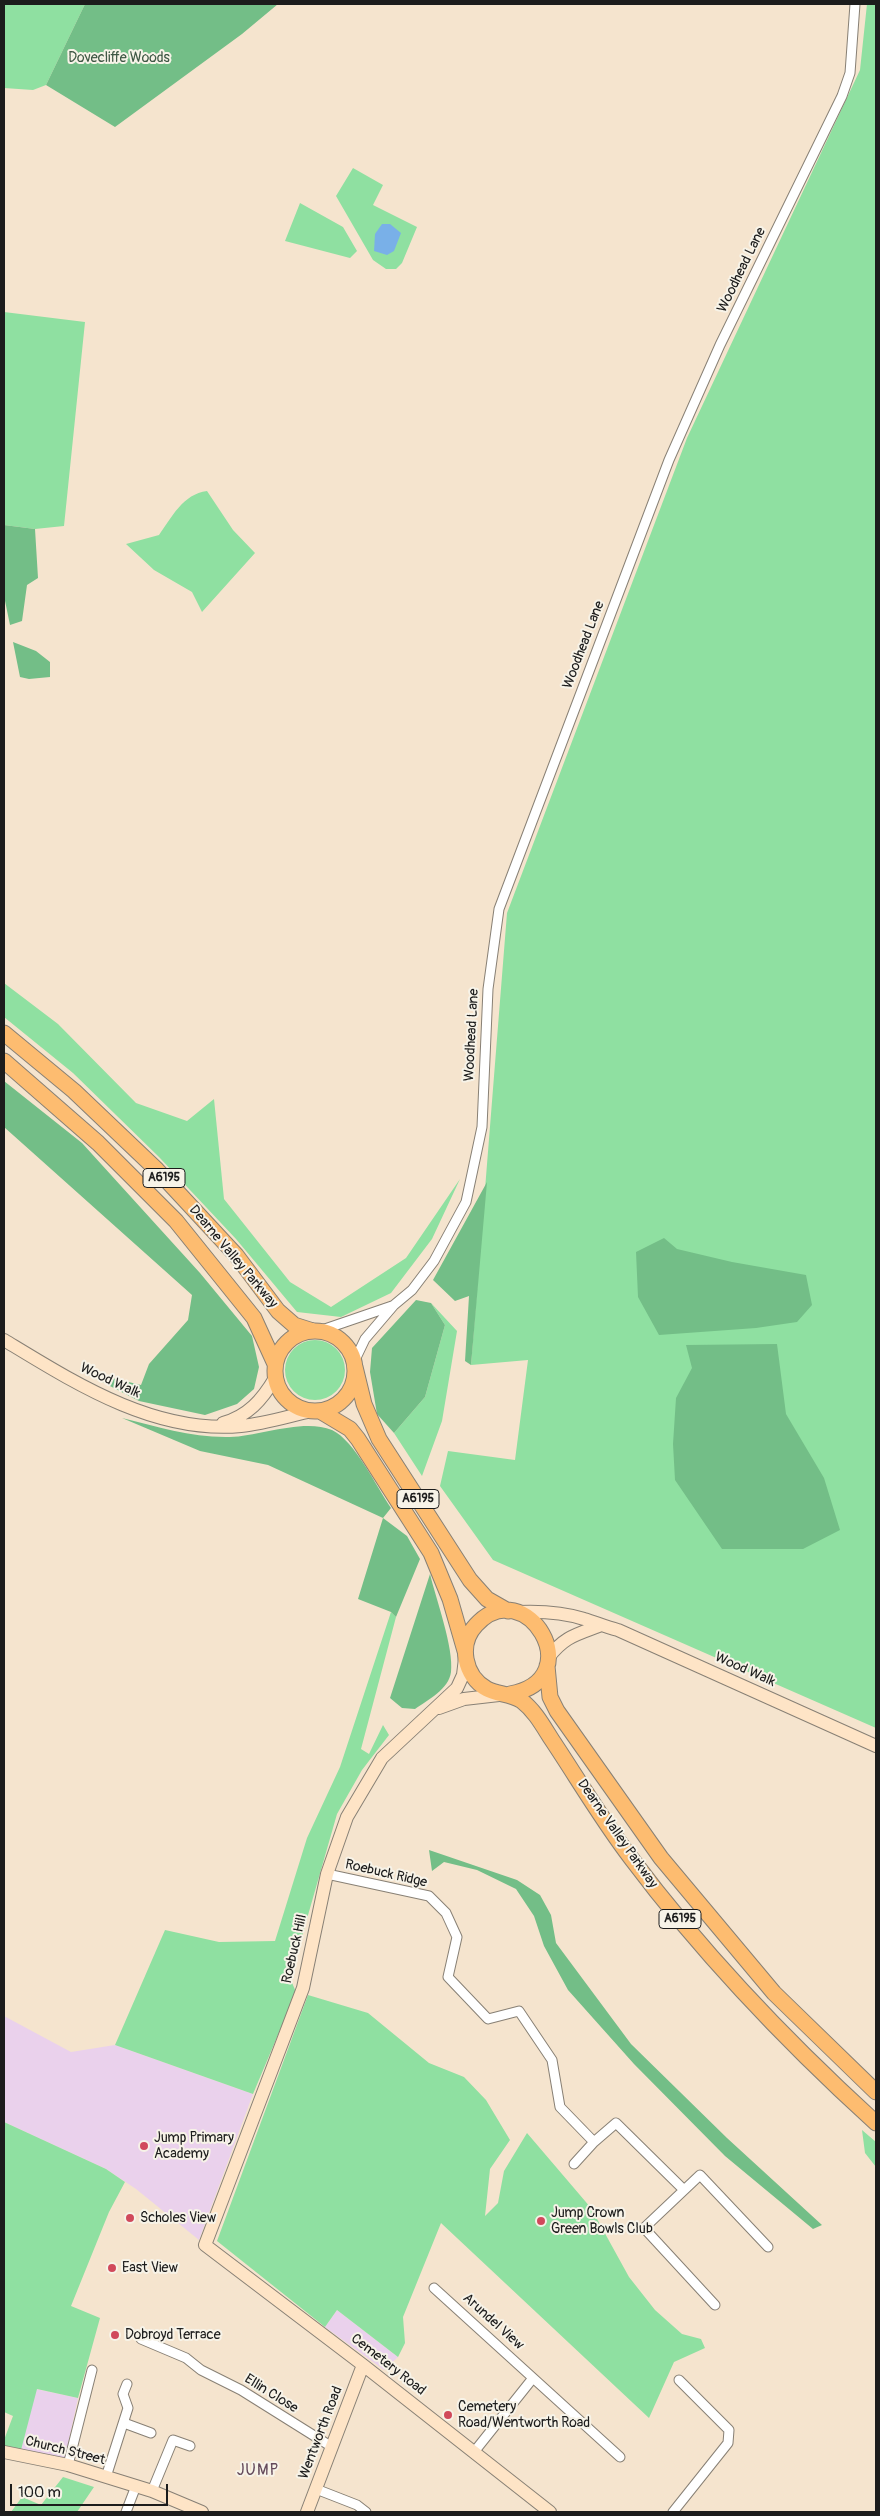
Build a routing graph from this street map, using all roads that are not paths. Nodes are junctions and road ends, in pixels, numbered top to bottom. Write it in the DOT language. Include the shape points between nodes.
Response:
graph roads {
  1 [pos="855,4"];
  2 [pos="4,1033"];
  3 [pos="4,1061"];
  4 [pos="394,1305"];
  5 [pos="316,1331"];
  6 [pos="4,1340"];
  7 [pos="354,1365"];
  8 [pos="275,1371"];
  9 [pos="316,1411"];
  10 [pos="211,1426"];
  11 [pos="512,1612"];
  12 [pos="599,1626"];
  13 [pos="465,1652"];
  14 [pos="548,1660"];
  15 [pos="507,1694"];
  16 [pos="434,1710"];
  17 [pos="876,1746"];
  18 [pos="327,1874"];
  19 [pos="876,2092"];
  20 [pos="876,2123"];
  21 [pos="594,2142"];
  22 [pos="574,2164"];
  23 [pos="684,2190"];
  24 [pos="205,2244"];
  25 [pos="768,2247"];
  26 [pos="434,2288"];
  27 [pos="715,2306"];
  28 [pos="141,2339"];
  29 [pos="191,2349"];
  30 [pos="186,2358"];
  31 [pos="363,2364"];
  32 [pos="92,2370"];
  33 [pos="533,2378"];
  34 [pos="679,2380"];
  35 [pos="127,2384"];
  36 [pos="124,2423"];
  37 [pos="151,2433"];
  38 [pos="190,2446"];
  39 [pos="332,2447"];
  40 [pos="4,2452"];
  41 [pos="474,2452"];
  42 [pos="620,2458"];
  43 [pos="68,2464"];
  44 [pos="106,2477"];
  45 [pos="136,2486"];
  46 [pos="316,2489"];
  47 [pos="152,2491"];
  48 [pos="126,2512"];
  49 [pos="202,2512"];
  50 [pos="307,2512"];
  51 [pos="366,2512"];
  52 [pos="550,2512"];
  53 [pos="673,2512"];
  1 -- 4 [label="street, Woodhead Lane" via="850,73 842,96 720,345 670,460 498,910 488,989 482,1127 466,1202 434,1261 412,1290"];
  2 -- 5 [label="highway, Dearne Valley Parkway / A6195" via="74,1091 157,1170 236,1256 278,1310 294,1325"];
  3 -- 8 [label="highway, Dearne Valley Parkway / A6195" via="98,1144 176,1221 254,1318"];
  4 -- 5 [label="street, Woodhead Lane"];
  4 -- 7 [label="street, Woodhead Lane" via="365,1339"];
  5 -- 7 [label="highway, A6195" via="338,1338 350,1353"];
  5 -- 8 [label="highway" via="300,1334 288,1341 280,1351"];
  6 -- 10 [label="street, Wood Walk" via="125,1407 173,1421"];
  7 -- 9 [label="highway" via="354,1380 342,1401 332,1408"];
  7 -- 11 [label="highway, A6195" via="364,1404 379,1439 470,1580 487,1599"];
  8 -- 9 [label="highway, A6195" via="281,1392 292,1404"];
  8 -- 10 [label="street, Wood Walk" via="258,1404 232,1420"];
  9 -- 10 [label="street, Wood Walk" via="241,1426"];
  9 -- 13 [label="highway, A6195" via="345,1425 358,1439 431,1553 450,1599"];
  11 -- 12 [label="street, Wood Walk" via="534,1611 583,1618"];
  11 -- 13 [label="highway" via="490,1614 475,1625"];
  11 -- 14 [label="highway, A6195" via="534,1621 541,1629 546,1638"];
  12 -- 14 [label="street" via="568,1637"];
  12 -- 17 [label="street, Wood Walk" via="618,1630"];
  13 -- 15 [label="highway, A6195" via="467,1664 477,1682 495,1692"];
  13 -- 16 [label="street, Roebuck Hill" via="461,1682"];
  14 -- 15 [label="highway" via="534,1684"];
  14 -- 19 [label="highway, Dearne Valley Parkway / A6195" via="547,1682 557,1712 661,1858 774,1993"];
  15 -- 16 [label="street, Roebuck Hill" via="476,1697"];
  15 -- 20 [label="highway, Dearne Valley Parkway / A6195" via="528,1706 538,1719 630,1857 690,1932 760,2010"];
  16 -- 18 [label="street, Roebuck Hill" via="382,1758 347,1817"];
  18 -- 21 [label="street, Roebuck Ridge" via="429,1896 446,1913 457,1937 448,1977 488,2019 519,2011 552,2060 560,2107"];
  18 -- 24 [label="street, Roebuck Hill" via="303,1988"];
  21 -- 22 [label="street"];
  21 -- 23 [label="street" via="616,2123"];
  23 -- 25 [label="street" via="700,2175"];
  23 -- 27 [label="street" via="644,2228"];
  24 -- 31 [label="street, Cemetery Road"];
  26 -- 33 [label="street, Arundel View"];
  28 -- 30 [label="street, Ellin Close"];
  29 -- 30 [label="street"];
  30 -- 39 [label="street, Ellin Close"];
  31 -- 39 [label="street, Wentworth Road"];
  31 -- 41 [label="street, Cemetery Road"];
  32 -- 43 [label="street"];
  33 -- 41 [label="street"];
  33 -- 42 [label="street, Arundel View"];
  34 -- 53 [label="street" via="729,2430 728,2443"];
  35 -- 36 [label="street" via="123,2394 128,2408"];
  36 -- 37 [label="street"];
  36 -- 44 [label="street"];
  38 -- 47 [label="street" via="173,2440"];
  39 -- 46 [label="street, Wentworth Road"];
  40 -- 43 [label="street, Church Street"];
  41 -- 52 [label="street, Cemetery Road"];
  43 -- 44 [label="street, Church Street"];
  44 -- 45 [label="street, Church Street"];
  45 -- 47 [label="street, Church Street"];
  45 -- 48 [label="street"];
  46 -- 50 [label="street, Wentworth Road"];
  46 -- 51 [label="street" via="357,2505"];
  47 -- 49 [label="street, Church Street"];
}
